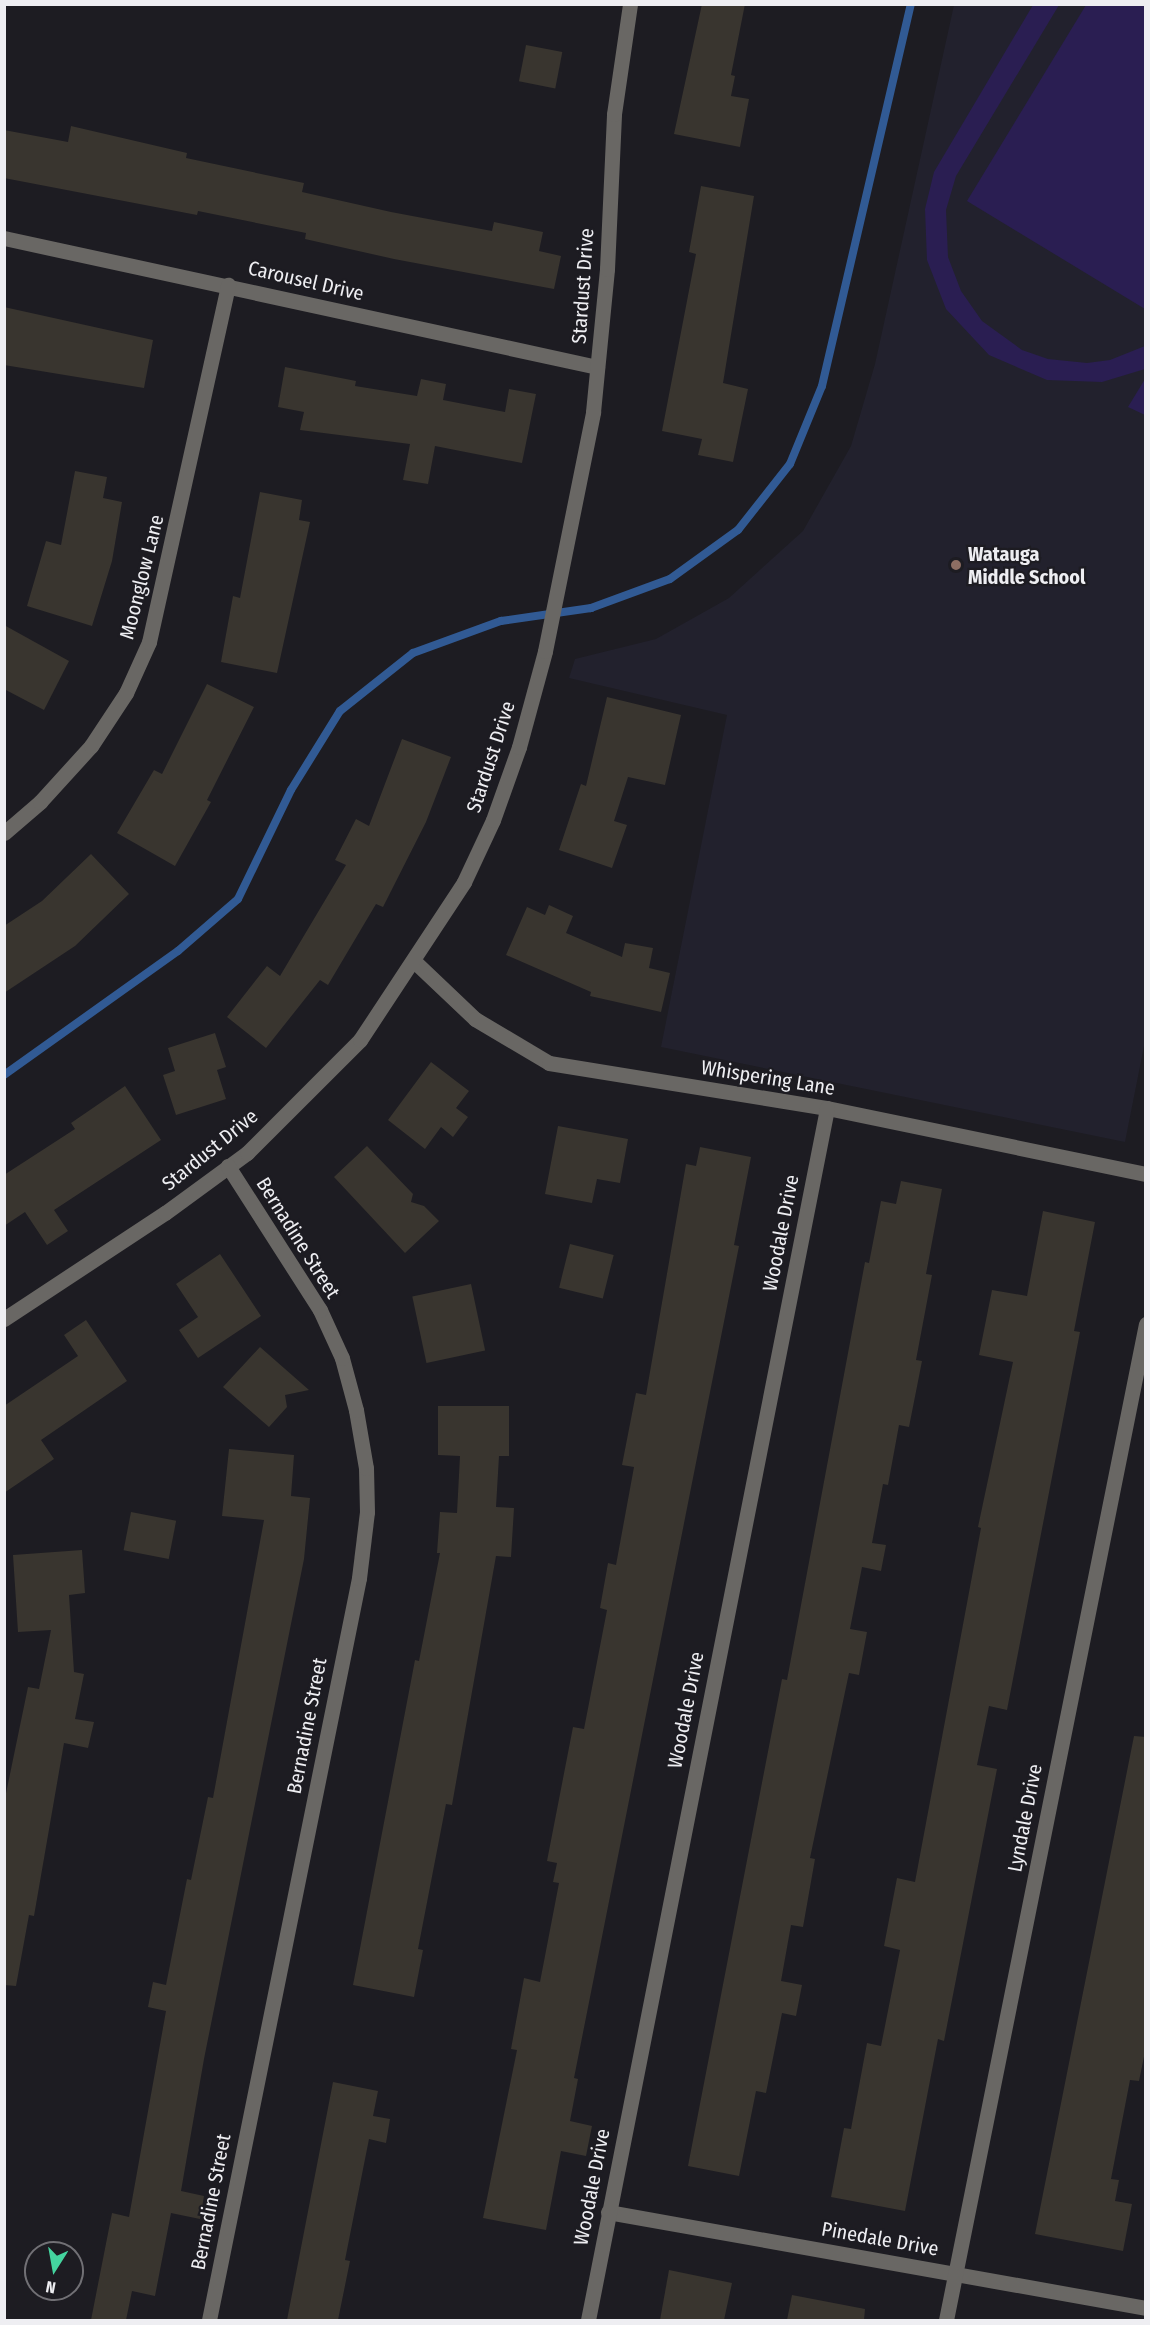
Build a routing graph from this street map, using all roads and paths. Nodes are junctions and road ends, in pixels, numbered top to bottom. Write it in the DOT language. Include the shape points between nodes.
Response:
graph roads {
  1 [pos="630,4"];
  2 [pos="4,238"];
  3 [pos="228,285"];
  4 [pos="597,368"];
  5 [pos="4,833"];
  6 [pos="415,962"];
  7 [pos="827,1108"];
  8 [pos="228,1166"];
  9 [pos="1146,1174"];
  10 [pos="4,1319"];
  11 [pos="1146,1324"];
  12 [pos="608,2212"];
  13 [pos="955,2274"];
  14 [pos="1146,2308"];
  15 [pos="209,2320"];
  16 [pos="588,2320"];
  17 [pos="946,2320"];
  1 -- 4 [label="street, Stardust Drive" via="614,114"];
  2 -- 3 [label="street, Carousel Drive"];
  3 -- 4 [label="street, Carousel Drive"];
  3 -- 5 [label="street, Moonglow Lane" via="149,642 126,693 91,746 40,802"];
  4 -- 6 [label="street, Stardust Drive" via="593,412 545,651 519,747 493,820 464,882"];
  6 -- 7 [label="street, Whispering Lane" via="475,1020 549,1064"];
  6 -- 8 [label="street, Stardust Drive" via="360,1040 247,1153"];
  7 -- 9 [label="street, Whispering Lane"];
  7 -- 12 [label="street, Woodale Drive"];
  8 -- 10 [label="street, Stardust Drive" via="165,1213"];
  8 -- 15 [label="street, Bernadine Street" via="320,1310 342,1358 366,1468 367,1512 358,1578"];
  11 -- 13 [label="street, Lyndale Drive"];
  12 -- 13 [label="street, Pinedale Drive"];
  12 -- 16 [label="street, Woodale Drive"];
  13 -- 14 [label="street, Pinedale Drive"];
  13 -- 17 [label="street, Lyndale Drive"];
}
